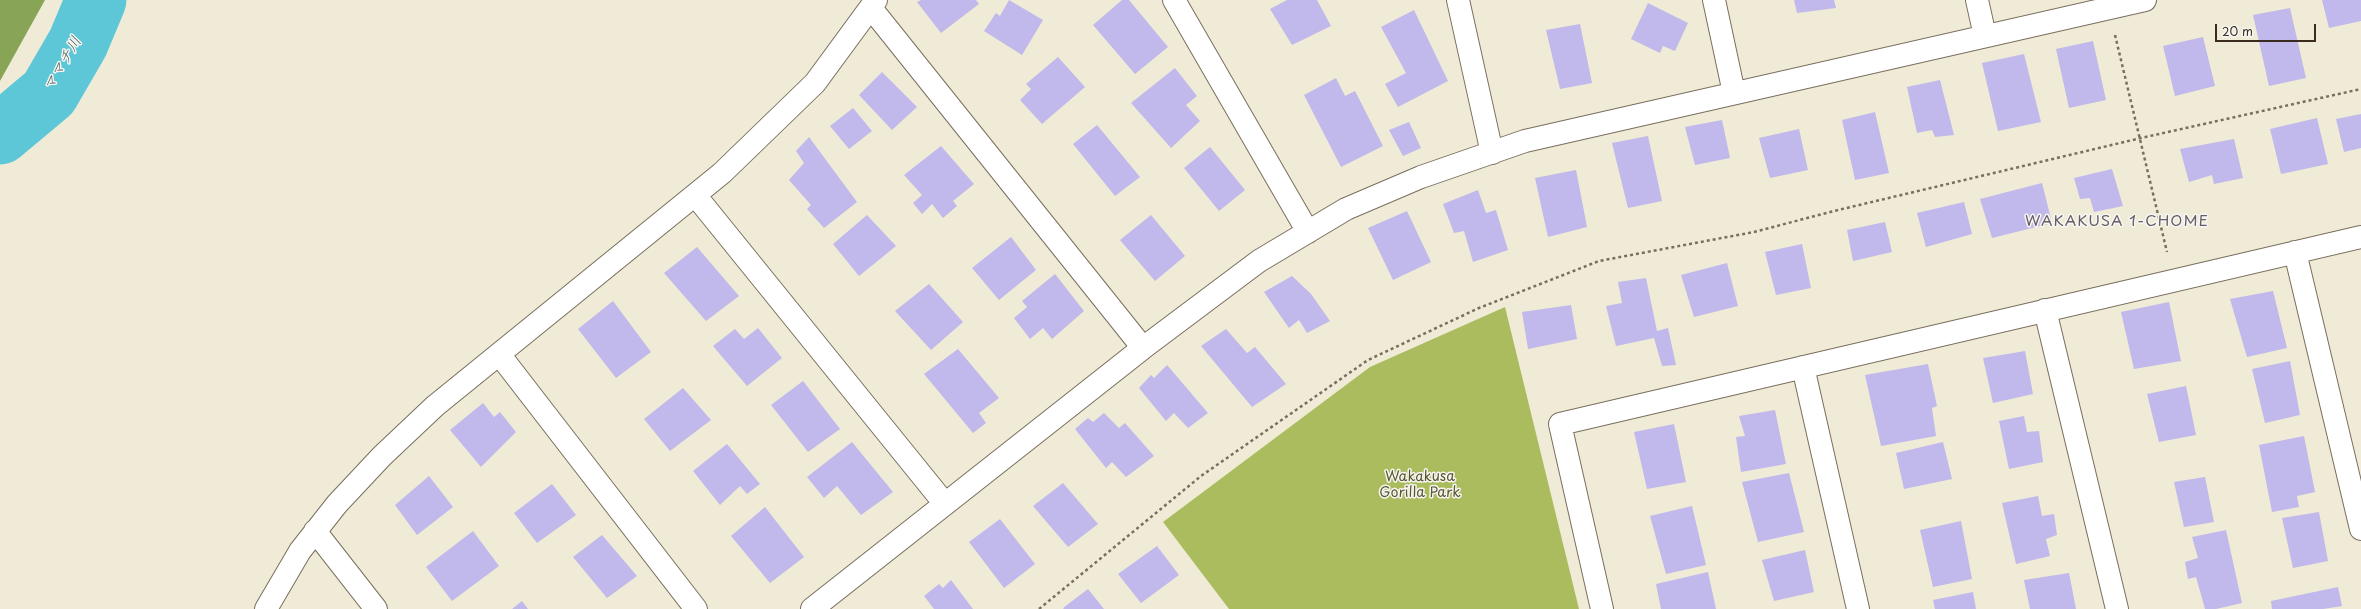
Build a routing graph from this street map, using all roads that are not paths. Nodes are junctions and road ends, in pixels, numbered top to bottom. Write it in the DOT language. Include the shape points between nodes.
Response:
graph roads {
  1 [pos="1174,0"];
  2 [pos="1458,0"];
  3 [pos="1714,0"];
  4 [pos="1976,0"];
  5 [pos="2145,0"];
  6 [pos="874,4"];
  7 [pos="1985,36"];
  8 [pos="1734,93"];
  9 [pos="1492,153"];
  10 [pos="695,195"];
  11 [pos="1308,232"];
  12 [pos="2361,237"];
  13 [pos="2295,252"];
  14 [pos="2045,310"];
  15 [pos="1143,348"];
  16 [pos="499,354"];
  17 [pos="1803,367"];
  18 [pos="945,504"];
  19 [pos="2361,529"];
  20 [pos="315,531"];
  21 [pos="266,609"];
  22 [pos="376,609"];
  23 [pos="696,609"];
  24 [pos="812,609"];
  25 [pos="1602,609"];
  26 [pos="1858,609"];
  27 [pos="2117,609"];
  1 -- 11 [label="street"];
  2 -- 9 [label="street"];
  3 -- 8 [label="street"];
  4 -- 7 [label="street"];
  5 -- 7 [label="street"];
  6 -- 10 [label="street" via="815,83 722,173"];
  6 -- 15 [label="street"];
  7 -- 8 [label="street"];
  8 -- 9 [label="street" via="1525,141"];
  9 -- 11 [label="street" via="1422,176 1346,209"];
  10 -- 16 [label="street"];
  10 -- 18 [label="street"];
  11 -- 15 [label="street" via="1259,261"];
  12 -- 13 [label="street"];
  13 -- 14 [label="street"];
  13 -- 19 [label="street"];
  14 -- 17 [label="street"];
  14 -- 27 [label="street"];
  15 -- 18 [label="street"];
  16 -- 20 [label="street" via="435,406 382,456"];
  16 -- 23 [label="street"];
  17 -- 25 [label="street" via="1560,424"];
  17 -- 26 [label="street"];
  18 -- 24 [label="street"];
  20 -- 21 [label="street" via="300,551"];
  20 -- 22 [label="street"];
}
